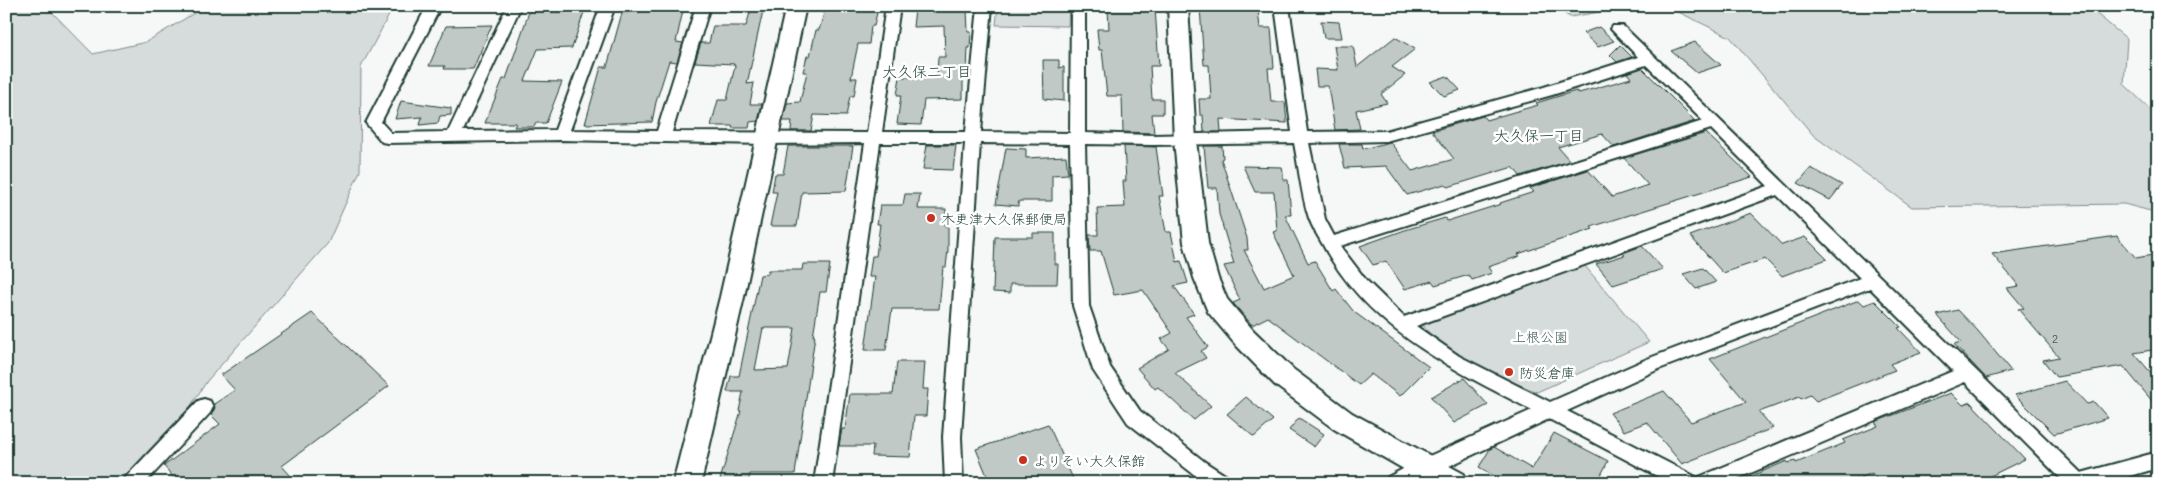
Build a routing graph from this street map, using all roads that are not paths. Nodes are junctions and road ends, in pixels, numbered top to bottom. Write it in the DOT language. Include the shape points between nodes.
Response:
graph roads {
  1 [pos="434,6"];
  2 [pos="514,6"];
  3 [pos="608,6"];
  4 [pos="703,6"];
  5 [pos="796,6"];
  6 [pos="893,6"];
  7 [pos="986,6"];
  8 [pos="1078,6"];
  9 [pos="1178,6"];
  10 [pos="1282,6"];
  11 [pos="1618,29"];
  12 [pos="1649,59"];
  13 [pos="1714,123"];
  14 [pos="560,135"];
  15 [pos="453,136"];
  16 [pos="663,137"];
  17 [pos="975,137"];
  18 [pos="1300,137"];
  19 [pos="765,139"];
  20 [pos="873,139"];
  21 [pos="1077,139"];
  22 [pos="1185,140"];
  23 [pos="1780,188"];
  24 [pos="1330,243"];
  25 [pos="1873,280"];
  26 [pos="1401,326"];
  27 [pos="1967,373"];
  28 [pos="204,406"];
  29 [pos="1549,410"];
  30 [pos="2158,460"];
  31 [pos="1426,467"];
  32 [pos="2077,482"];
  33 [pos="133,483"];
  34 [pos="687,483"];
  35 [pos="827,483"];
  36 [pos="954,483"];
  37 [pos="1221,483"];
  38 [pos="1395,483"];
  39 [pos="1454,483"];
  40 [pos="1690,483"];
  41 [pos="1706,483"];
  1 -- 15 [label="street" via="373,124 387,138"];
  2 -- 15 [label="street"];
  3 -- 14 [label="street"];
  4 -- 16 [label="street"];
  5 -- 19 [label="street"];
  6 -- 20 [label="street"];
  7 -- 17 [label="street"];
  8 -- 21 [label="street"];
  9 -- 22 [label="street"];
  10 -- 18 [label="street"];
  11 -- 12 [label="street"];
  12 -- 13 [label="street"];
  12 -- 18 [label="street" via="1386,136"];
  13 -- 23 [label="street"];
  13 -- 24 [label="street"];
  14 -- 15 [label="street"];
  14 -- 16 [label="street"];
  16 -- 19 [label="street"];
  17 -- 20 [label="street"];
  17 -- 21 [label="street"];
  17 -- 36 [label="street" via="952,438"];
  18 -- 22 [label="street"];
  18 -- 24 [label="street" via="1317,219"];
  19 -- 20 [label="street"];
  19 -- 34 [label="street" via="732,297"];
  20 -- 35 [label="street" via="824,476"];
  21 -- 22 [label="street"];
  21 -- 37 [label="street" via="1081,306 1102,370 1134,417"];
  22 -- 31 [label="street" via="1196,243 1217,305 1284,377 1342,421"];
  23 -- 25 [label="street"];
  23 -- 26 [label="street"];
  24 -- 26 [label="street" via="1360,285"];
  25 -- 27 [label="street"];
  25 -- 29 [label="street" via="1653,364"];
  26 -- 29 [label="street" via="1453,361"];
  27 -- 32 [label="street"];
  27 -- 41 [label="street"];
  28 -- 33 [label="street"];
  29 -- 31 [label="street"];
  29 -- 40 [label="street"];
  30 -- 32 [label="street"];
  31 -- 38 [label="street"];
  31 -- 39 [label="street"];
}
